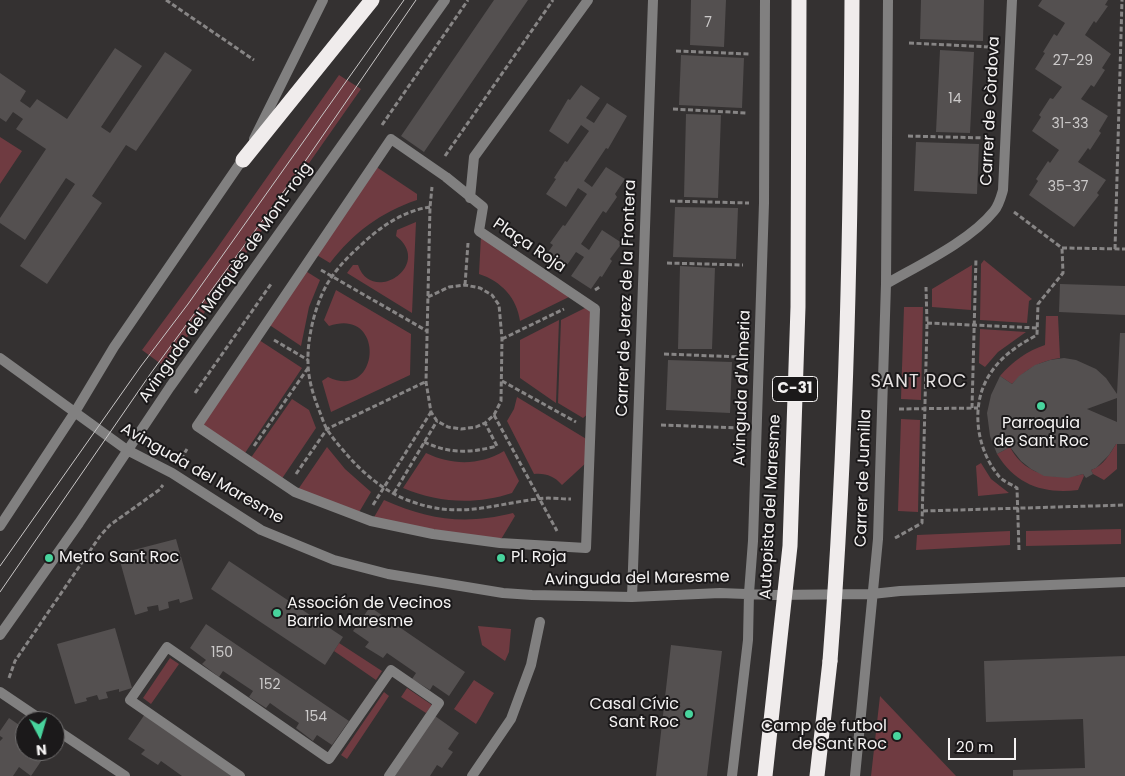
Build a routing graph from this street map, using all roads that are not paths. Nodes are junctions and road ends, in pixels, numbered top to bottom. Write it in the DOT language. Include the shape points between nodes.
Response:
graph roads {
  1 [pos="323,0"];
  2 [pos="372,0"];
  3 [pos="445,0"];
  4 [pos="588,0"];
  5 [pos="653,0"];
  6 [pos="765,0"];
  7 [pos="800,0"];
  8 [pos="852,0"];
  9 [pos="888,0"];
  10 [pos="1012,0"];
  11 [pos="243,160"];
  12 [pos="470,198"];
  13 [pos="886,284"];
  14 [pos="0,358"];
  15 [pos="75,412"];
  16 [pos="127,450"];
  17 [pos="0,526"];
  18 [pos="1125,582"];
  19 [pos="749,593"];
  20 [pos="872,594"];
  21 [pos="632,597"];
  22 [pos="540,622"];
  23 [pos="0,635"];
  24 [pos="0,692"];
  25 [pos="28,711"];
  26 [pos="65,736"];
  27 [pos="125,776"];
  28 [pos="240,776"];
  29 [pos="389,776"];
  30 [pos="472,776"];
  31 [pos="732,776"];
  32 [pos="765,776"];
  33 [pos="817,776"];
  34 [pos="855,776"];
  1 -- 11 [label="street"];
  2 -- 11 [label="highway"];
  3 -- 16 [label="street, Avinguda del Marquès de Mont-roig"];
  4 -- 12 [label="street" via="474,157"];
  5 -- 21 [label="street, Carrer de Jerez de la Frontera"];
  6 -- 19 [label="street, Avinguda d'Almeria" via="763,213"];
  7 -- 32 [label="highway, Autopista del Maresme / C-31, bridge" via="798,307 790,546"];
  8 -- 33 [label="highway, bridge" via="848,311 839,544"];
  9 -- 13 [label="street, Carrer de Jumilla"];
  10 -- 13 [label="street, Carrer de Còrdova" via="1003,190 996,209 980,226"];
  11 -- 15 [label="street" via="114,347"];
  12 -- 12 [label="street, Plaça Roja" via="483,207 479,231 595,309 586,548 443,536 364,519 295,492 197,426 391,139"];
  13 -- 20 [label="street, Carrer de Jumilla" via="878,539"];
  14 -- 15 [label="street, Avinguda del Maresme"];
  15 -- 16 [label="street, Avinguda del Maresme"];
  15 -- 17 [label="street"];
  16 -- 21 [label="street, Avinguda del Maresme" via="261,530 334,560 388,574 504,593"];
  16 -- 23 [label="street, Avinguda del Marquès de Mont-roig"];
  18 -- 20 [label="street, Avinguda del Maresme"];
  19 -- 20 [label="street, Avinguda del Maresme"];
  19 -- 21 [label="street, Avinguda del Maresme"];
  19 -- 31 [label="street, Avinguda d'Almeria" via="748,640"];
  20 -- 34 [label="street, Carrer de Jumilla"];
  22 -- 30 [label="street" via="531,666 511,719"];
  24 -- 25 [label="street"];
  26 -- 27 [label="street"];
  28 -- 29 [label="street" via="130,700 166,647 329,759 391,670 439,704"];
}
